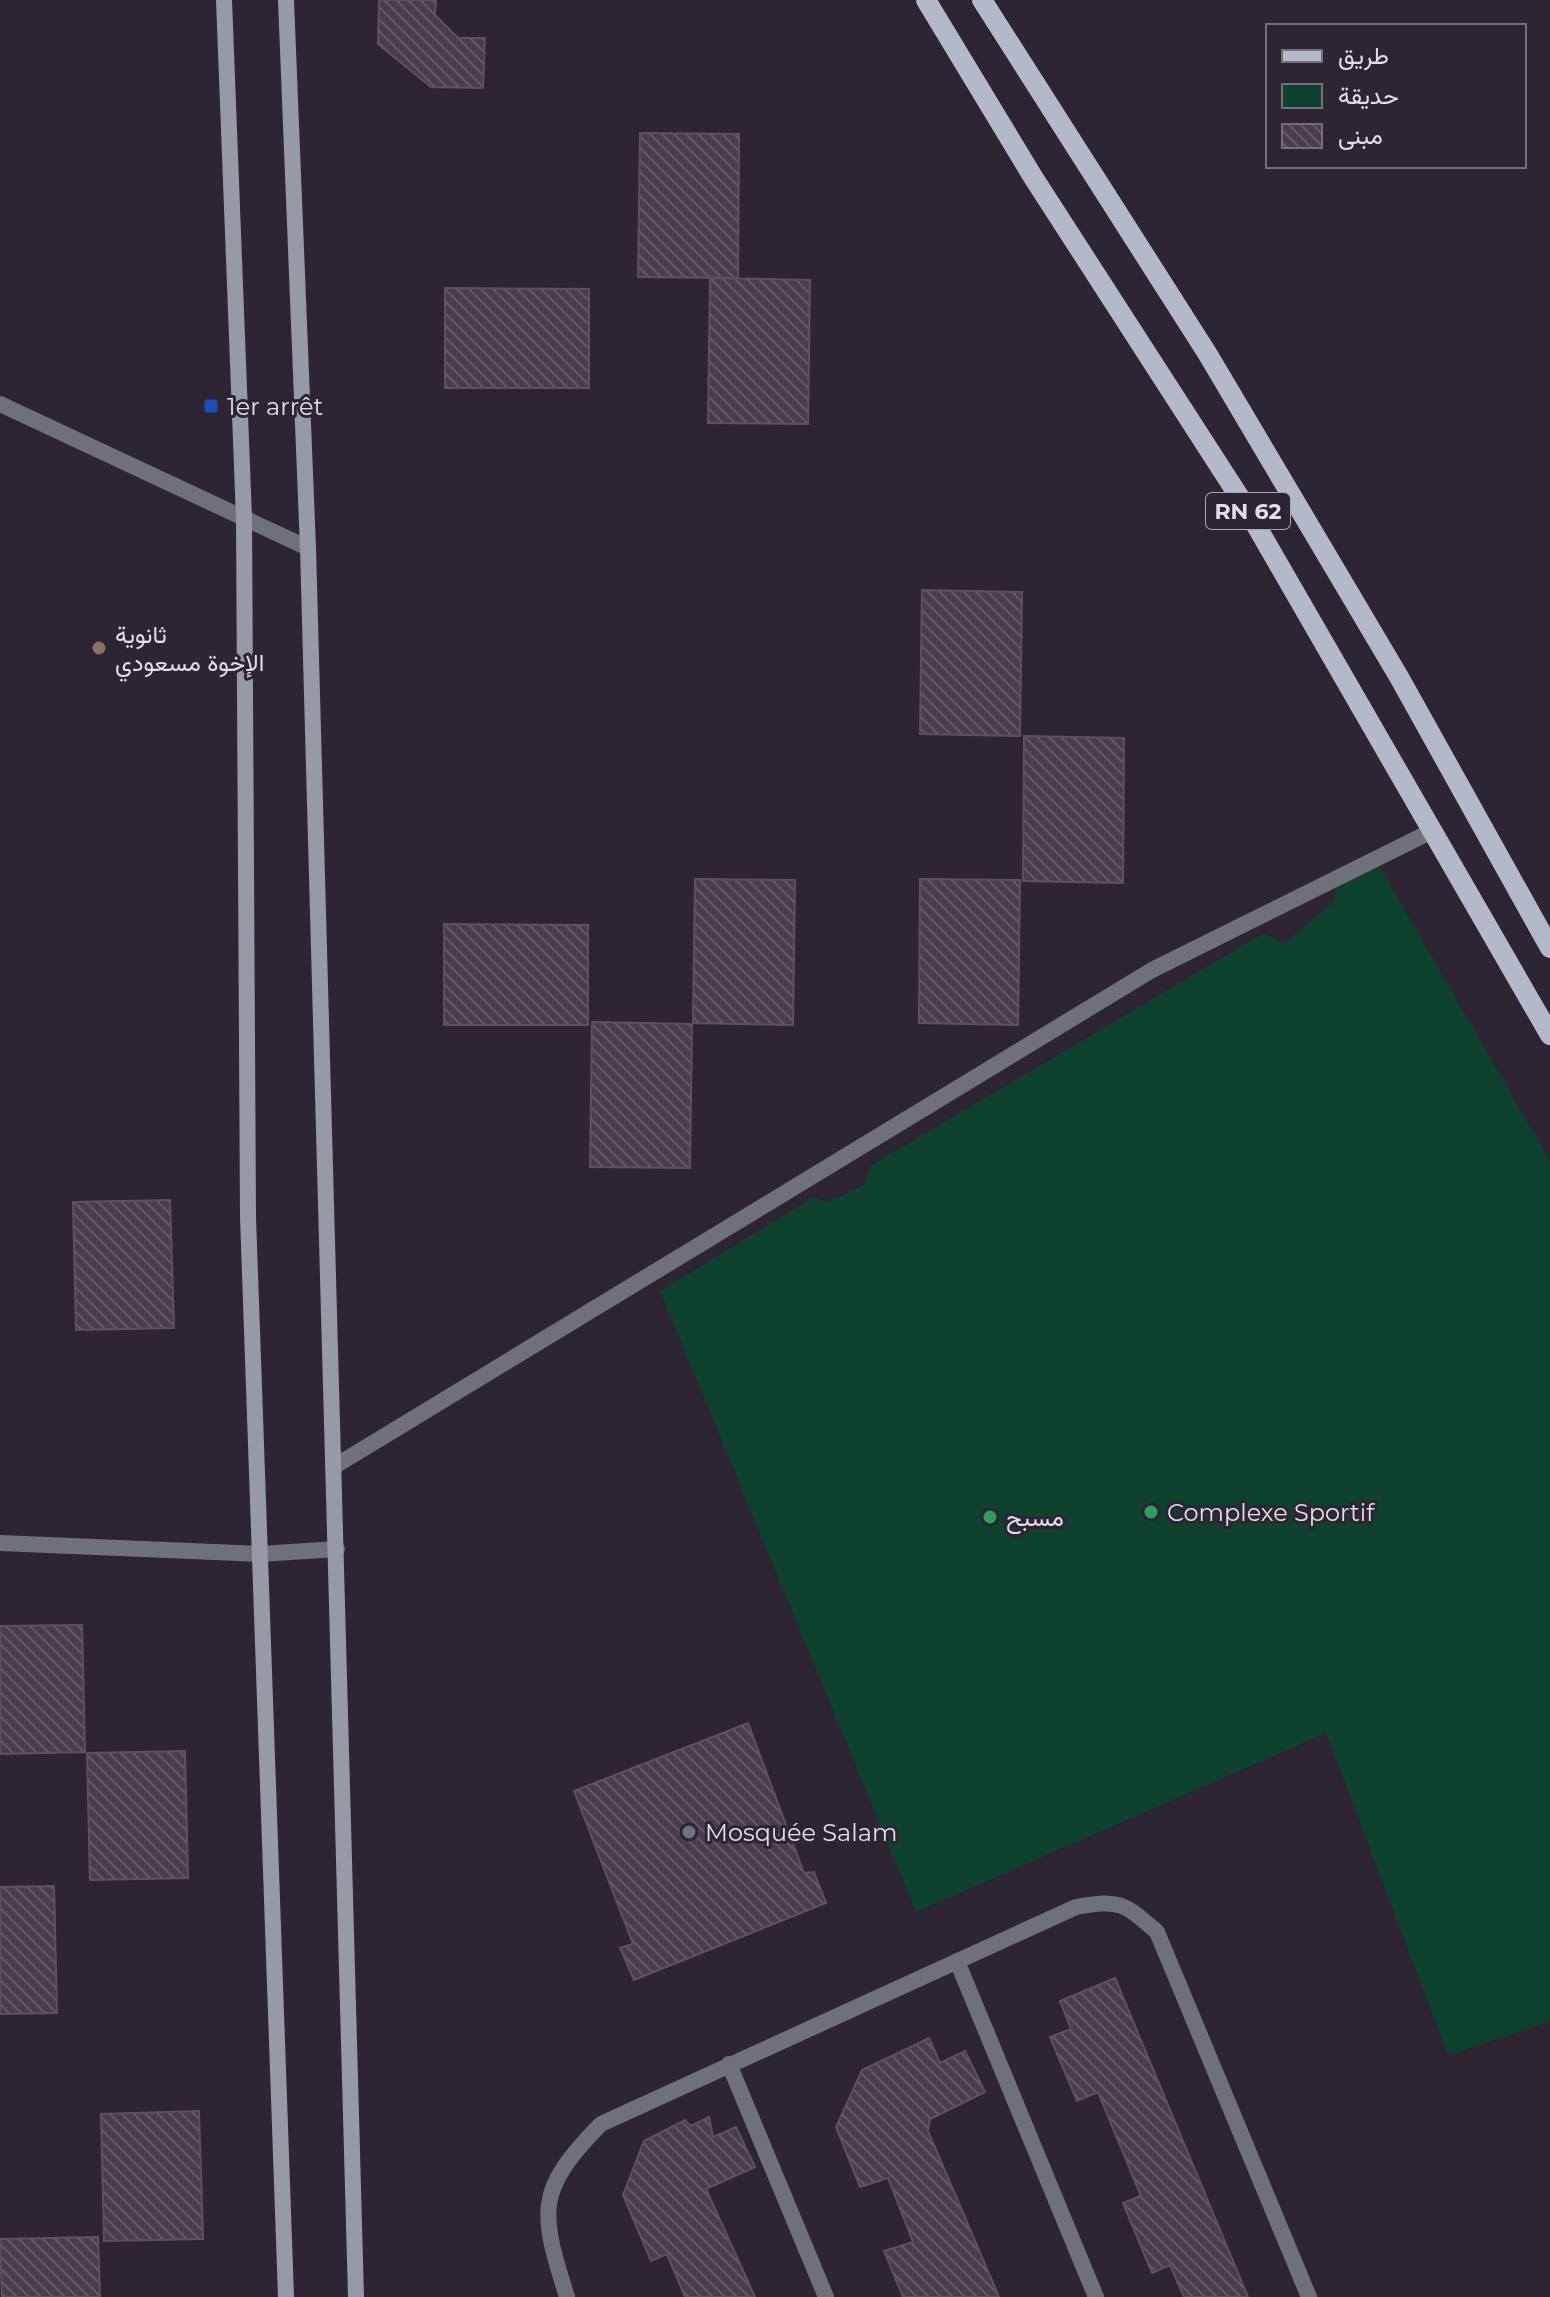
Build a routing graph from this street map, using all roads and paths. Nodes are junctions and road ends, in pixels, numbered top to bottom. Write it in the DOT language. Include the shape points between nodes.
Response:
graph roads {
  1 [pos="224,0"];
  2 [pos="286,0"];
  3 [pos="926,0"];
  4 [pos="982,0"];
  5 [pos="0,404"];
  6 [pos="244,518"];
  7 [pos="308,548"];
  8 [pos="1432,831"];
  9 [pos="1550,948"];
  10 [pos="1550,1035"];
  11 [pos="335,1466"];
  12 [pos="0,1543"];
  13 [pos="337,1549"];
  14 [pos="260,1554"];
  15 [pos="957,1961"];
  16 [pos="729,2064"];
  17 [pos="286,2297"];
  18 [pos="356,2297"];
  19 [pos="567,2297"];
  20 [pos="826,2297"];
  21 [pos="1096,2297"];
  22 [pos="1309,2297"];
  1 -- 6 [label="street"];
  2 -- 7 [label="street"];
  3 -- 8 [label="main road, RN 62" via="1242,501"];
  4 -- 9 [label="main road, RN 62" via="1207,353 1399,677"];
  5 -- 6 [label="street"];
  6 -- 7 [label="street"];
  6 -- 14 [label="street" via="248,1217"];
  7 -- 11 [label="street"];
  8 -- 10 [label="main road, RN 62"];
  8 -- 11 [label="street" via="1152,970"];
  11 -- 13 [label="street"];
  12 -- 14 [label="street"];
  13 -- 14 [label="street"];
  13 -- 18 [label="street"];
  14 -- 17 [label="street"];
  15 -- 16 [label="street"];
  15 -- 21 [label="street"];
  15 -- 22 [label="street" via="1076,1907 1109,1901 1131,1909 1157,1932"];
  16 -- 19 [label="street" via="601,2124 571,2155 548,2198 547,2236"];
  16 -- 20 [label="street"];
}
